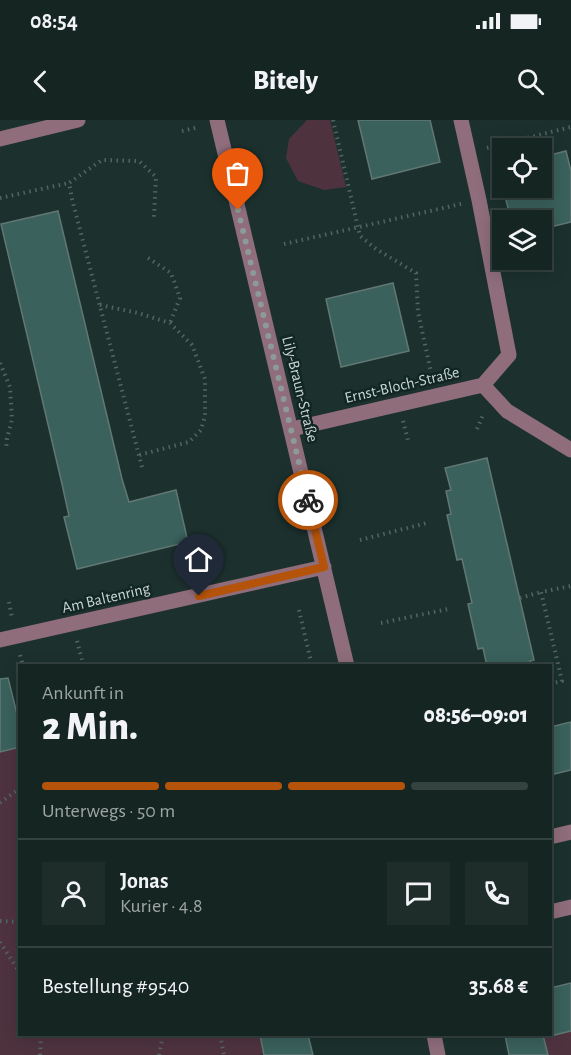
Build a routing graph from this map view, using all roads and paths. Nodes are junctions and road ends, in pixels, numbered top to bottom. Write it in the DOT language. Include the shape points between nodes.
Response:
graph roads {
  1 [pos="78,120"];
  2 [pos="217,120"];
  3 [pos="333,120"];
  4 [pos="461,120"];
  5 [pos="571,128"];
  6 [pos="0,139"];
  7 [pos="469,152"];
  8 [pos="69,183"];
  9 [pos="0,198"];
  10 [pos="479,200"];
  11 [pos="154,217"];
  12 [pos="357,227"];
  13 [pos="284,244"];
  14 [pos="148,258"];
  15 [pos="99,304"];
  16 [pos="170,323"];
  17 [pos="0,363"];
  18 [pos="431,372"];
  19 [pos="483,385"];
  20 [pos="292,429"];
  21 [pos="7,439"];
  22 [pos="0,444"];
  23 [pos="6,450"];
  24 [pos="571,450"];
  25 [pos="139,455"];
  26 [pos="142,467"];
  27 [pos="427,523"];
  28 [pos="360,540"];
  29 [pos="324,567"];
  30 [pos="571,586"];
  31 [pos="541,592"];
  32 [pos="520,598"];
  33 [pos="448,609"];
  34 [pos="299,610"];
  35 [pos="381,623"];
  36 [pos="0,640"];
  37 [pos="312,664"];
  38 [pos="347,664"];
  39 [pos="552,684"];
  40 [pos="18,790"];
  41 [pos="0,803"];
  42 [pos="571,832"];
  43 [pos="552,837"];
  44 [pos="571,907"];
  45 [pos="552,912"];
  46 [pos="0,921"];
  47 [pos="18,922"];
  48 [pos="0,942"];
  49 [pos="18,970"];
  50 [pos="41,1036"];
  51 [pos="163,1036"];
  52 [pos="220,1036"];
  53 [pos="434,1036"];
  54 [pos="40,1055"];
  55 [pos="159,1055"];
  56 [pos="224,1055"];
  57 [pos="438,1055"];
  1 -- 6 [label="street"];
  2 -- 20 [label="street, Lily-Braun-Straße"];
  3 -- 12 [label="path"];
  4 -- 7 [label="street"];
  5 -- 7 [label="path"];
  7 -- 10 [label="street"];
  8 -- 9 [label="path"];
  8 -- 11 [label="path" via="102,160 139,161 156,177"];
  8 -- 15 [label="path"];
  10 -- 12 [label="path"];
  10 -- 19 [label="street" via="509,355"];
  12 -- 13 [label="path"];
  12 -- 18 [label="path" via="360,236 376,249 416,273 418,312"];
  14 -- 16 [label="path" via="171,273 180,298"];
  15 -- 16 [label="path"];
  15 -- 25 [label="path"];
  16 -- 25 [label="path" via="192,345 205,379 205,416 201,430 189,442"];
  17 -- 21 [label="path" via="10,387 12,419"];
  19 -- 20 [label="street, Ernst-Bloch-Straße"];
  19 -- 24 [label="street, Ernst-Bloch-Straße" via="507,411"];
  20 -- 29 [label="street, Lily-Braun-Straße"];
  21 -- 22 [label="path"];
  21 -- 23 [label="path"];
  25 -- 26 [label="path"];
  27 -- 28 [label="path"];
  29 -- 36 [label="street, Am Baltenring"];
  29 -- 38 [label="street, Lily-Braun-Straße"];
  30 -- 31 [label="path"];
  31 -- 32 [label="path"];
  31 -- 39 [label="path" via="562,681"];
  33 -- 35 [label="path"];
  34 -- 37 [label="path"];
  40 -- 41 [label="path"];
  42 -- 43 [label="street"];
  44 -- 45 [label="street"];
  46 -- 47 [label="path"];
  48 -- 49 [label="path"];
  50 -- 54 [label="path"];
  51 -- 55 [label="path"];
  52 -- 56 [label="path"];
  53 -- 57 [label="street"];
}
